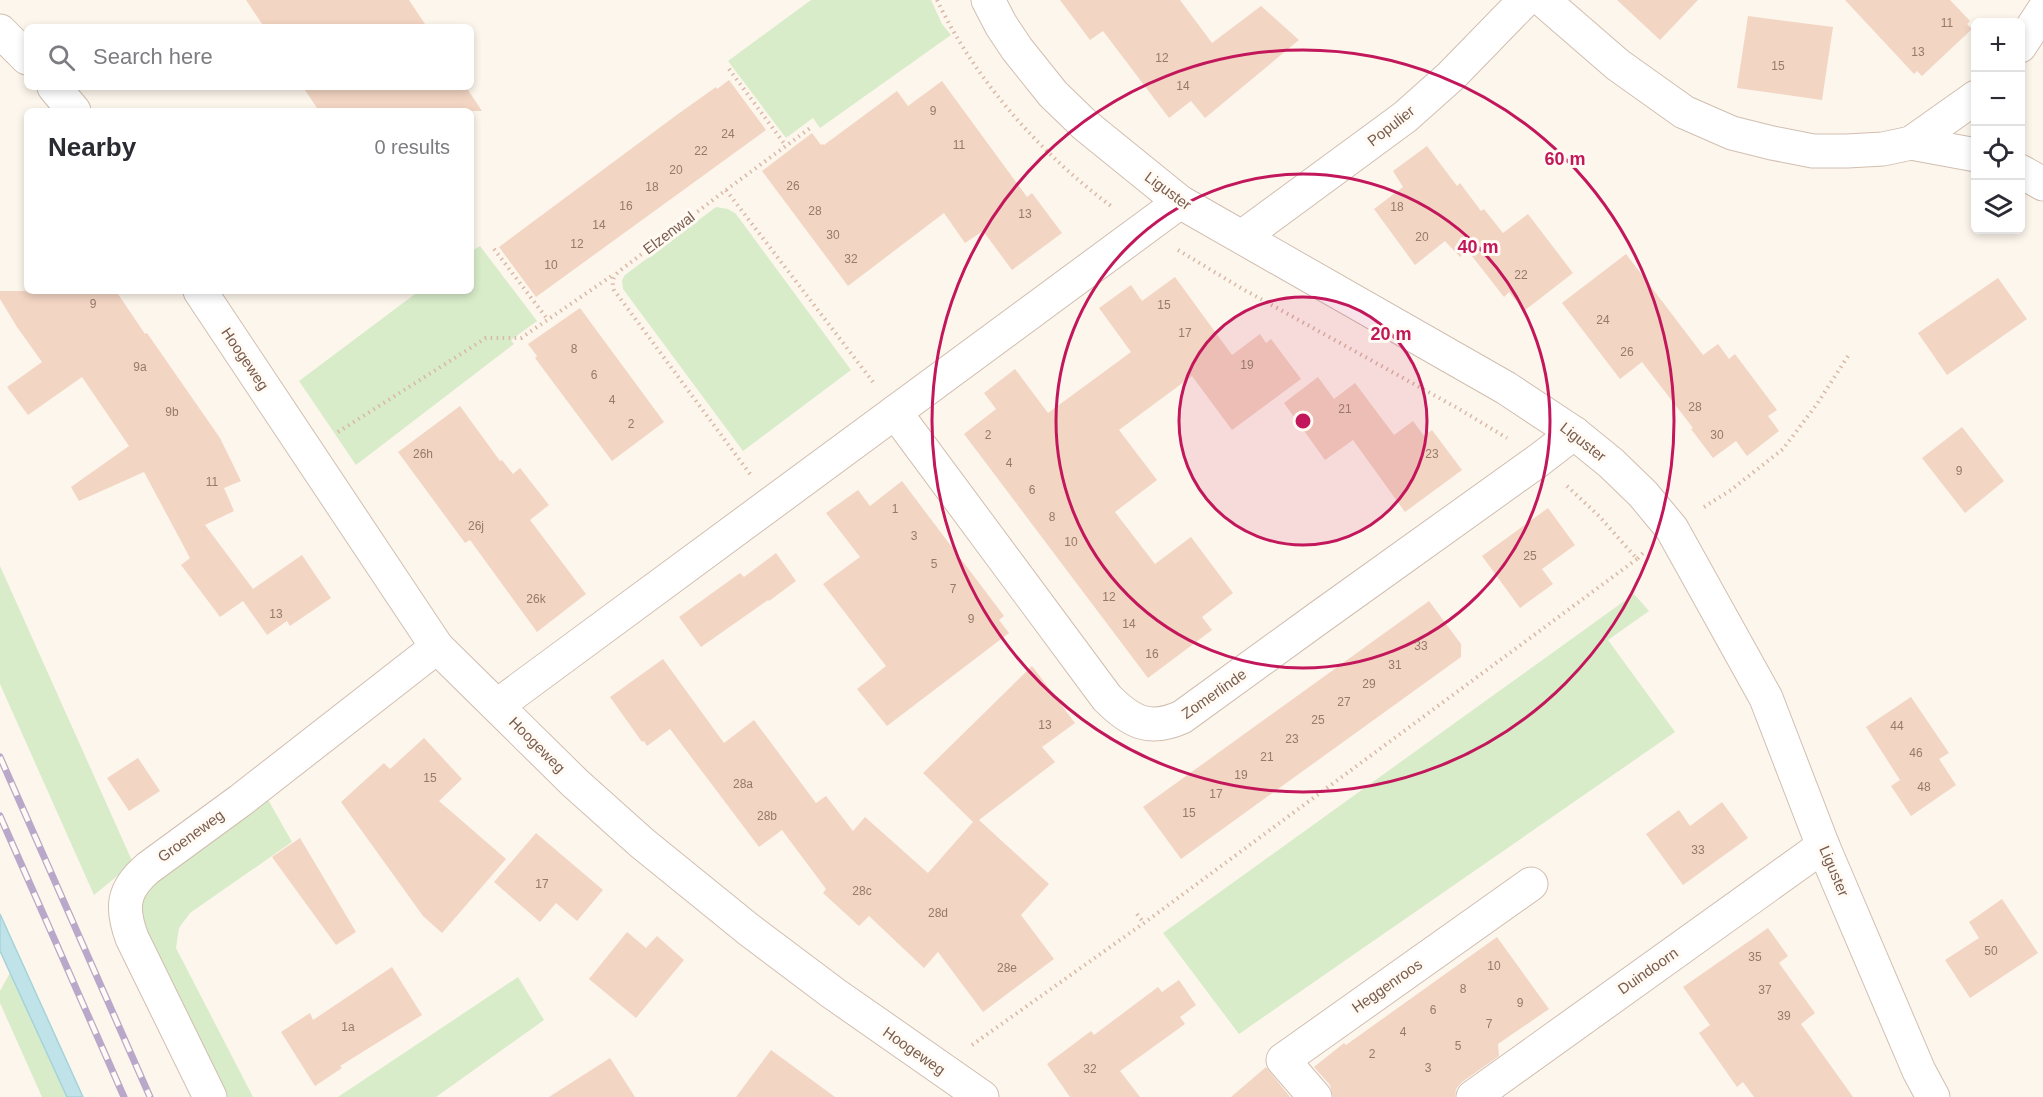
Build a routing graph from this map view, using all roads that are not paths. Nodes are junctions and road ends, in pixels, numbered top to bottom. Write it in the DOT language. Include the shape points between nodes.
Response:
graph roads {
  1 [pos="988,0"];
  2 [pos="1525,0"];
  3 [pos="1543,0"];
  4 [pos="2043,11"];
  5 [pos="0,31"];
  6 [pos="2025,38"];
  7 [pos="24,55"];
  8 [pos="56,90"];
  9 [pos="1971,101"];
  10 [pos="72,108"];
  11 [pos="1911,143"];
  12 [pos="1971,154"];
  13 [pos="2025,174"];
  14 [pos="2043,184"];
  15 [pos="1180,202"];
  16 [pos="1243,236"];
  17 [pos="202,294"];
  18 [pos="895,412"];
  19 [pos="1574,433"];
  20 [pos="437,647"];
  21 [pos="498,705"];
  22 [pos="1823,846"];
  23 [pos="1532,884"];
  24 [pos="210,1097"];
  25 [pos="982,1097"];
  26 [pos="1315,1097"];
  27 [pos="1473,1097"];
  28 [pos="1933,1097"];
  1 -- 15 [label="street, Liguster" via="1017,49 1053,94 1101,139"];
  2 -- 16 [label="street, Populier" via="1405,117"];
  3 -- 11 [label="street" via="1652,90 1684,112 1732,133 1813,151 1883,149"];
  4 -- 6 [label="street"];
  5 -- 7 [label="street"];
  8 -- 10 [label="street"];
  9 -- 11 [label="street"];
  11 -- 12 [label="street"];
  13 -- 14 [label="street"];
  15 -- 16 [label="street, Liguster"];
  15 -- 18 [label="street"];
  16 -- 19 [label="street, Liguster" via="1506,388"];
  17 -- 20 [label="street, Hoogeweg"];
  18 -- 19 [label="street, Zomerlinde" via="1107,698 1136,722 1153,724 1168,724 1182,717"];
  18 -- 21 [label="street"];
  19 -- 22 [label="street, Liguster" via="1643,494 1672,529 1766,698"];
  20 -- 21 [label="street, Hoogeweg"];
  20 -- 24 [label="street, Groeneweg" via="148,868 128,891 125,904 132,938"];
  21 -- 25 [label="street, Hoogeweg" via="575,783 748,929"];
  22 -- 27 [label="street, Duindoorn"];
  22 -- 28 [label="street, Liguster"];
  23 -- 26 [label="street, Heggenroos" via="1283,1060"];
}
